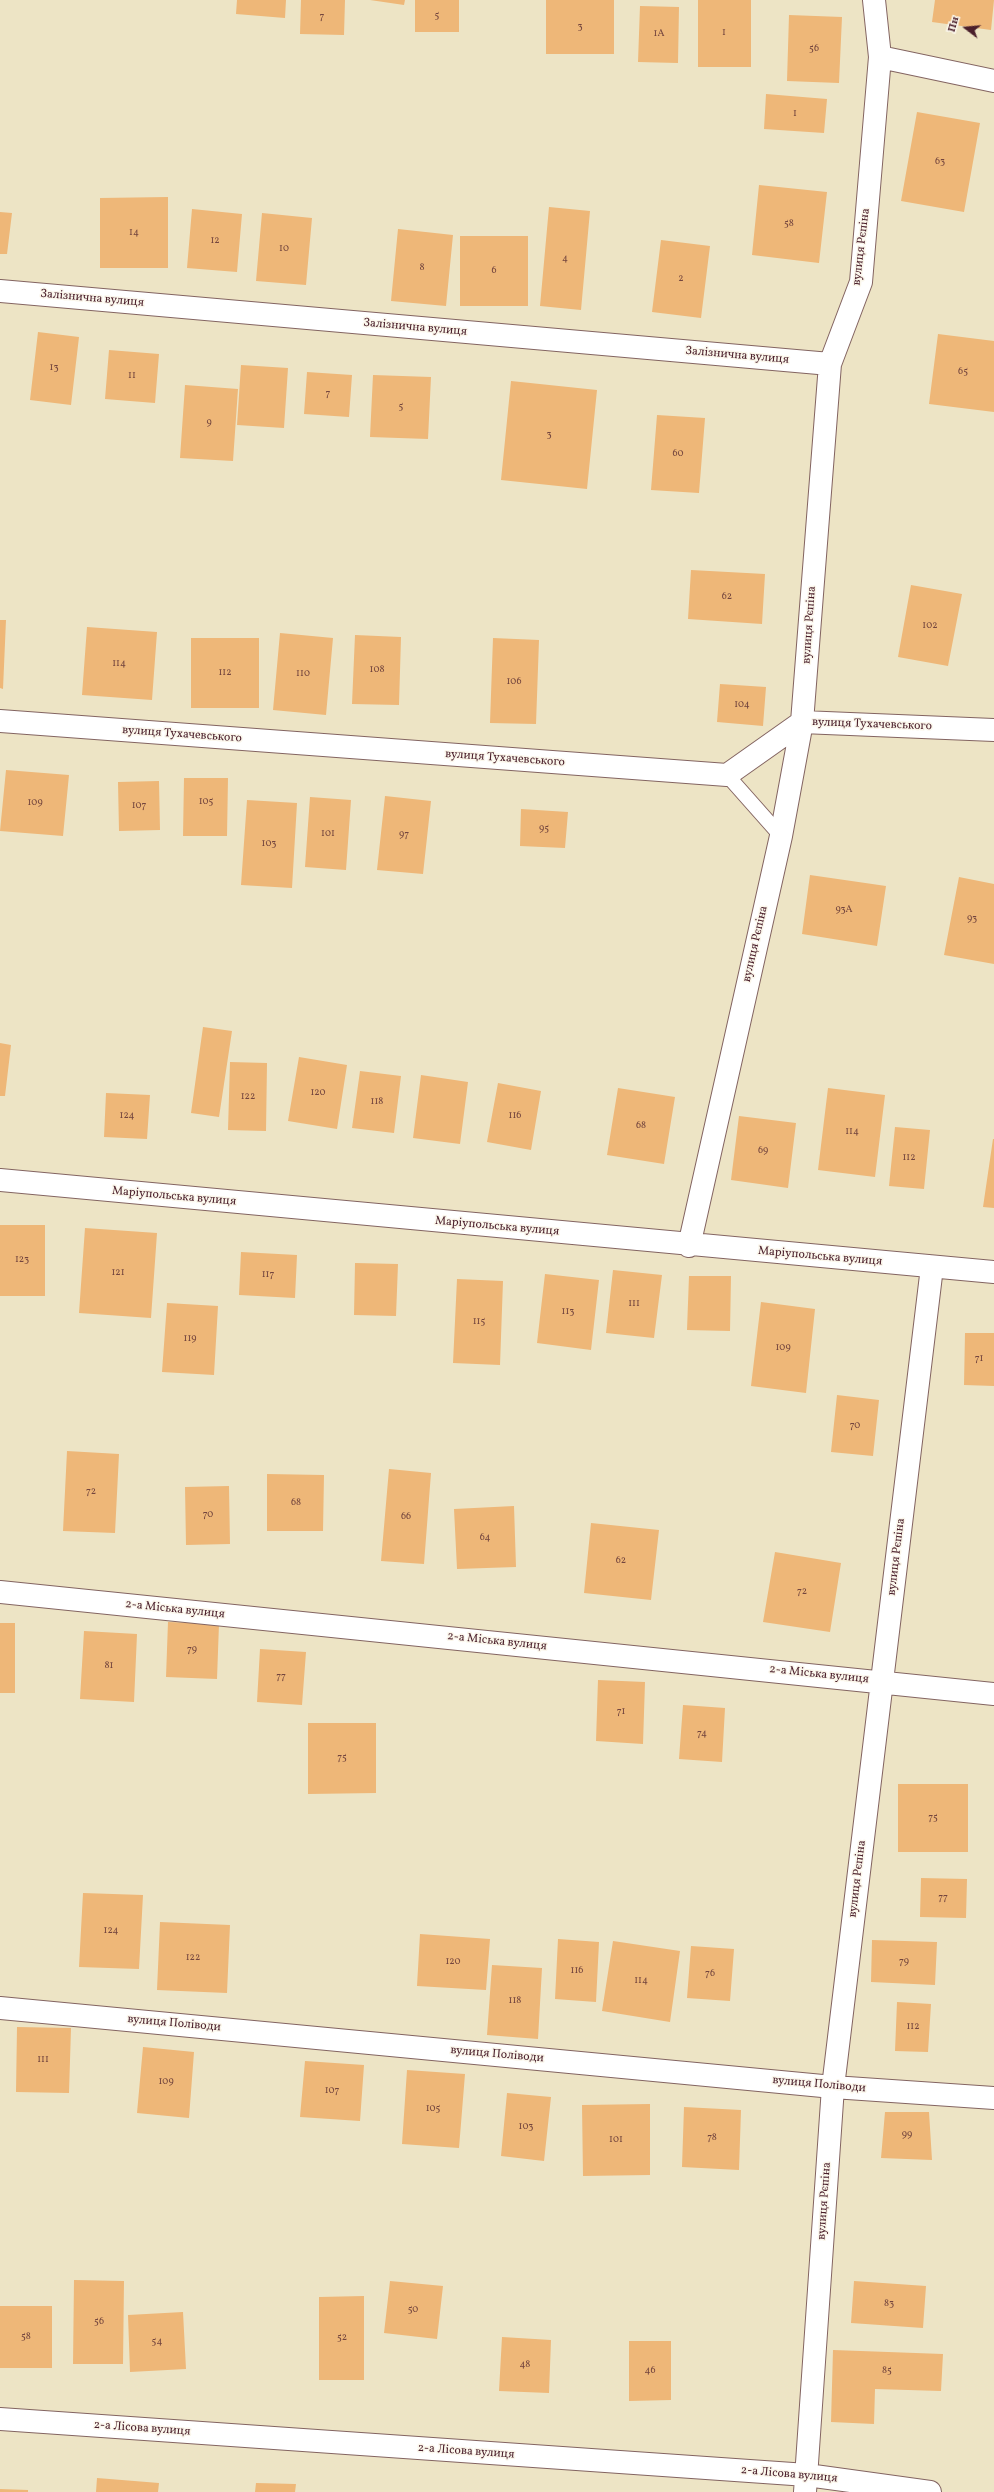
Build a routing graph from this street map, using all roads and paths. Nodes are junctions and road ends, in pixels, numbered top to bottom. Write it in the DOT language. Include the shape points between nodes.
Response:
graph roads {
  1 [pos="874,0"];
  2 [pos="880,57"];
  3 [pos="994,82"];
  4 [pos="0,291"];
  5 [pos="830,364"];
  6 [pos="0,721"];
  7 [pos="802,722"];
  8 [pos="994,730"];
  9 [pos="727,776"];
  10 [pos="780,836"];
  11 [pos="0,1180"];
  12 [pos="689,1246"];
  13 [pos="932,1267"];
  14 [pos="994,1272"];
  15 [pos="0,1592"];
  16 [pos="882,1681"];
  17 [pos="994,1694"];
  18 [pos="0,2008"];
  19 [pos="833,2087"];
  20 [pos="994,2098"];
  21 [pos="0,2419"];
  22 [pos="806,2484"];
  23 [pos="930,2492"];
  1 -- 2 [label="street, вулиця Рєпіна"];
  2 -- 3 [label="street"];
  2 -- 5 [label="street, вулиця Рєпіна" via="861,282"];
  4 -- 5 [label="street, Залізнична вулиця"];
  5 -- 7 [label="street, вулиця Рєпіна"];
  6 -- 9 [label="street, вулиця Тухачевського"];
  7 -- 8 [label="street, вулиця Тухачевського"];
  7 -- 9 [label="street, вулиця Тухачевського"];
  7 -- 10 [label="street, вулиця Рєпіна"];
  9 -- 10 [label="lane"];
  10 -- 12 [label="street, вулиця Рєпіна"];
  11 -- 12 [label="street, Маріупольська вулиця"];
  12 -- 13 [label="street, Маріупольська вулиця"];
  13 -- 14 [label="street, Маріупольська вулиця"];
  13 -- 16 [label="street, вулиця Рєпіна"];
  15 -- 16 [label="street, 2-а Міська вулиця"];
  16 -- 17 [label="street, 2-а Міська вулиця"];
  16 -- 19 [label="street, вулиця Рєпіна"];
  18 -- 19 [label="street, вулиця Поліводи"];
  19 -- 20 [label="street, вулиця Поліводи"];
  19 -- 22 [label="street, вулиця Рєпіна"];
  21 -- 22 [label="street, 2-а Лісова вулиця"];
  22 -- 23 [label="street, 2-а Лісова вулиця"];
}
